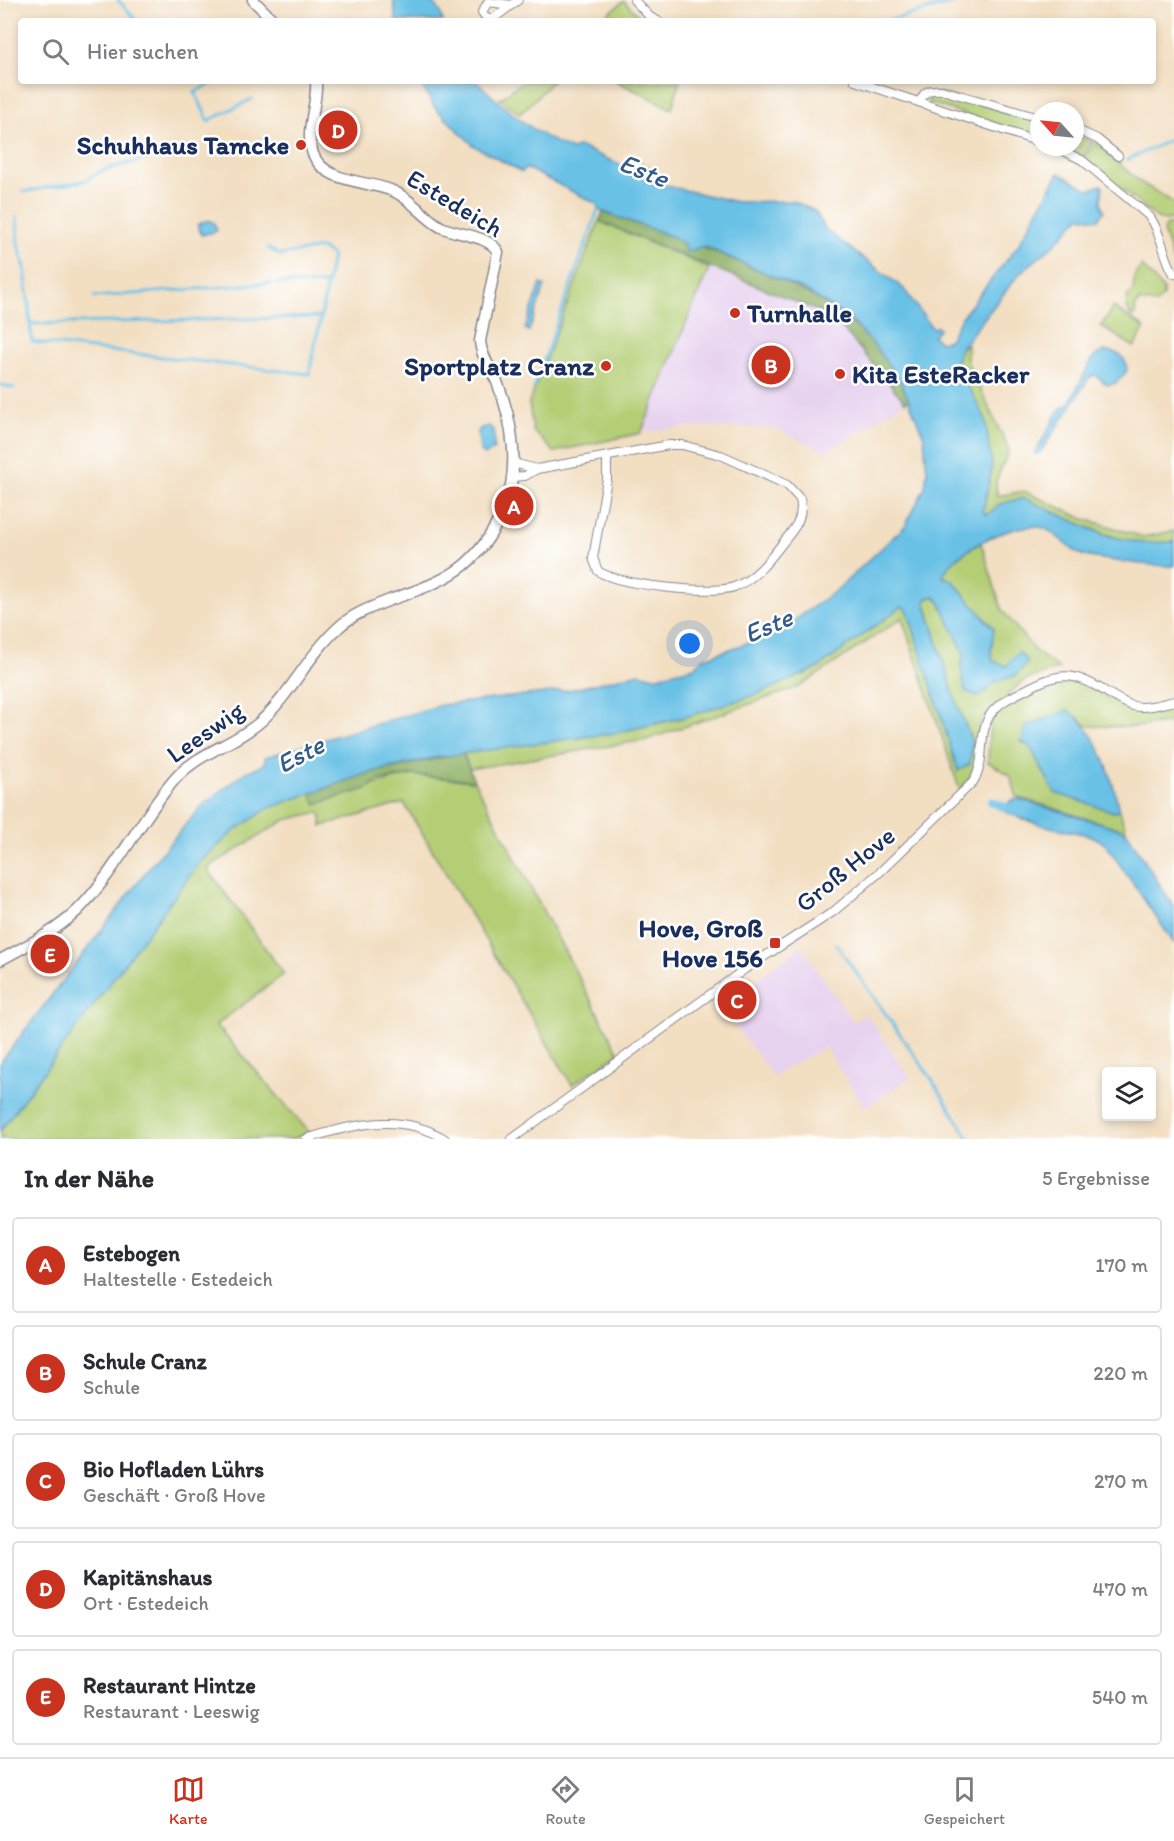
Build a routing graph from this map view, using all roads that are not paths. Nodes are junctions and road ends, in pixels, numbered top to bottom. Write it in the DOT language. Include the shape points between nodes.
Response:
graph roads {
  1 [pos="253,0"];
  2 [pos="634,0"];
  3 [pos="271,18"];
  4 [pos="652,18"];
  5 [pos="316,84"];
  6 [pos="864,84"];
  7 [pos="920,102"];
  8 [pos="1030,115"];
  9 [pos="1084,133"];
  10 [pos="1030,139"];
  11 [pos="1074,156"];
  12 [pos="1118,156"];
  13 [pos="1174,274"];
  14 [pos="607,458"];
  15 [pos="513,463"];
  16 [pos="537,469"];
  17 [pos="511,477"];
  18 [pos="459,571"];
  19 [pos="1174,701"];
  20 [pos="0,960"];
  21 [pos="306,1139"];
  22 [pos="445,1139"];
  23 [pos="512,1139"];
  1 -- 3 [label="street"];
  2 -- 4 [label="street"];
  5 -- 15 [label="street, Estedeich" via="310,142 320,165 334,174 394,191 441,227 488,242 498,252 481,347 509,416"];
  6 -- 7 [label="street"];
  7 -- 8 [label="street" via="930,89 942,90"];
  7 -- 10 [label="street"];
  9 -- 12 [label="street"];
  11 -- 13 [label="street" via="1150,217"];
  14 -- 14 [label="street" via="669,445 711,450 787,485 800,499 801,514 795,528 769,560 735,587 706,591 615,579 598,571 593,558 608,479"];
  14 -- 16 [label="street"];
  15 -- 16 [label="street"];
  15 -- 17 [label="street, Estedeich"];
  16 -- 17 [label="street" via="525,476"];
  17 -- 18 [label="street, Estedeich" via="496,525 483,547"];
  18 -- 20 [label="street, Leeswig" via="439,583 368,608 339,626 267,716 205,754 176,778 76,912"];
  19 -- 23 [label="street, Groß Hove" via="1131,705 1085,679 1066,675 1042,681 1002,703 987,721 982,762 973,782 880,872 825,917 745,969"];
  21 -- 22 [label="street" via="392,1122 418,1126"];
}
